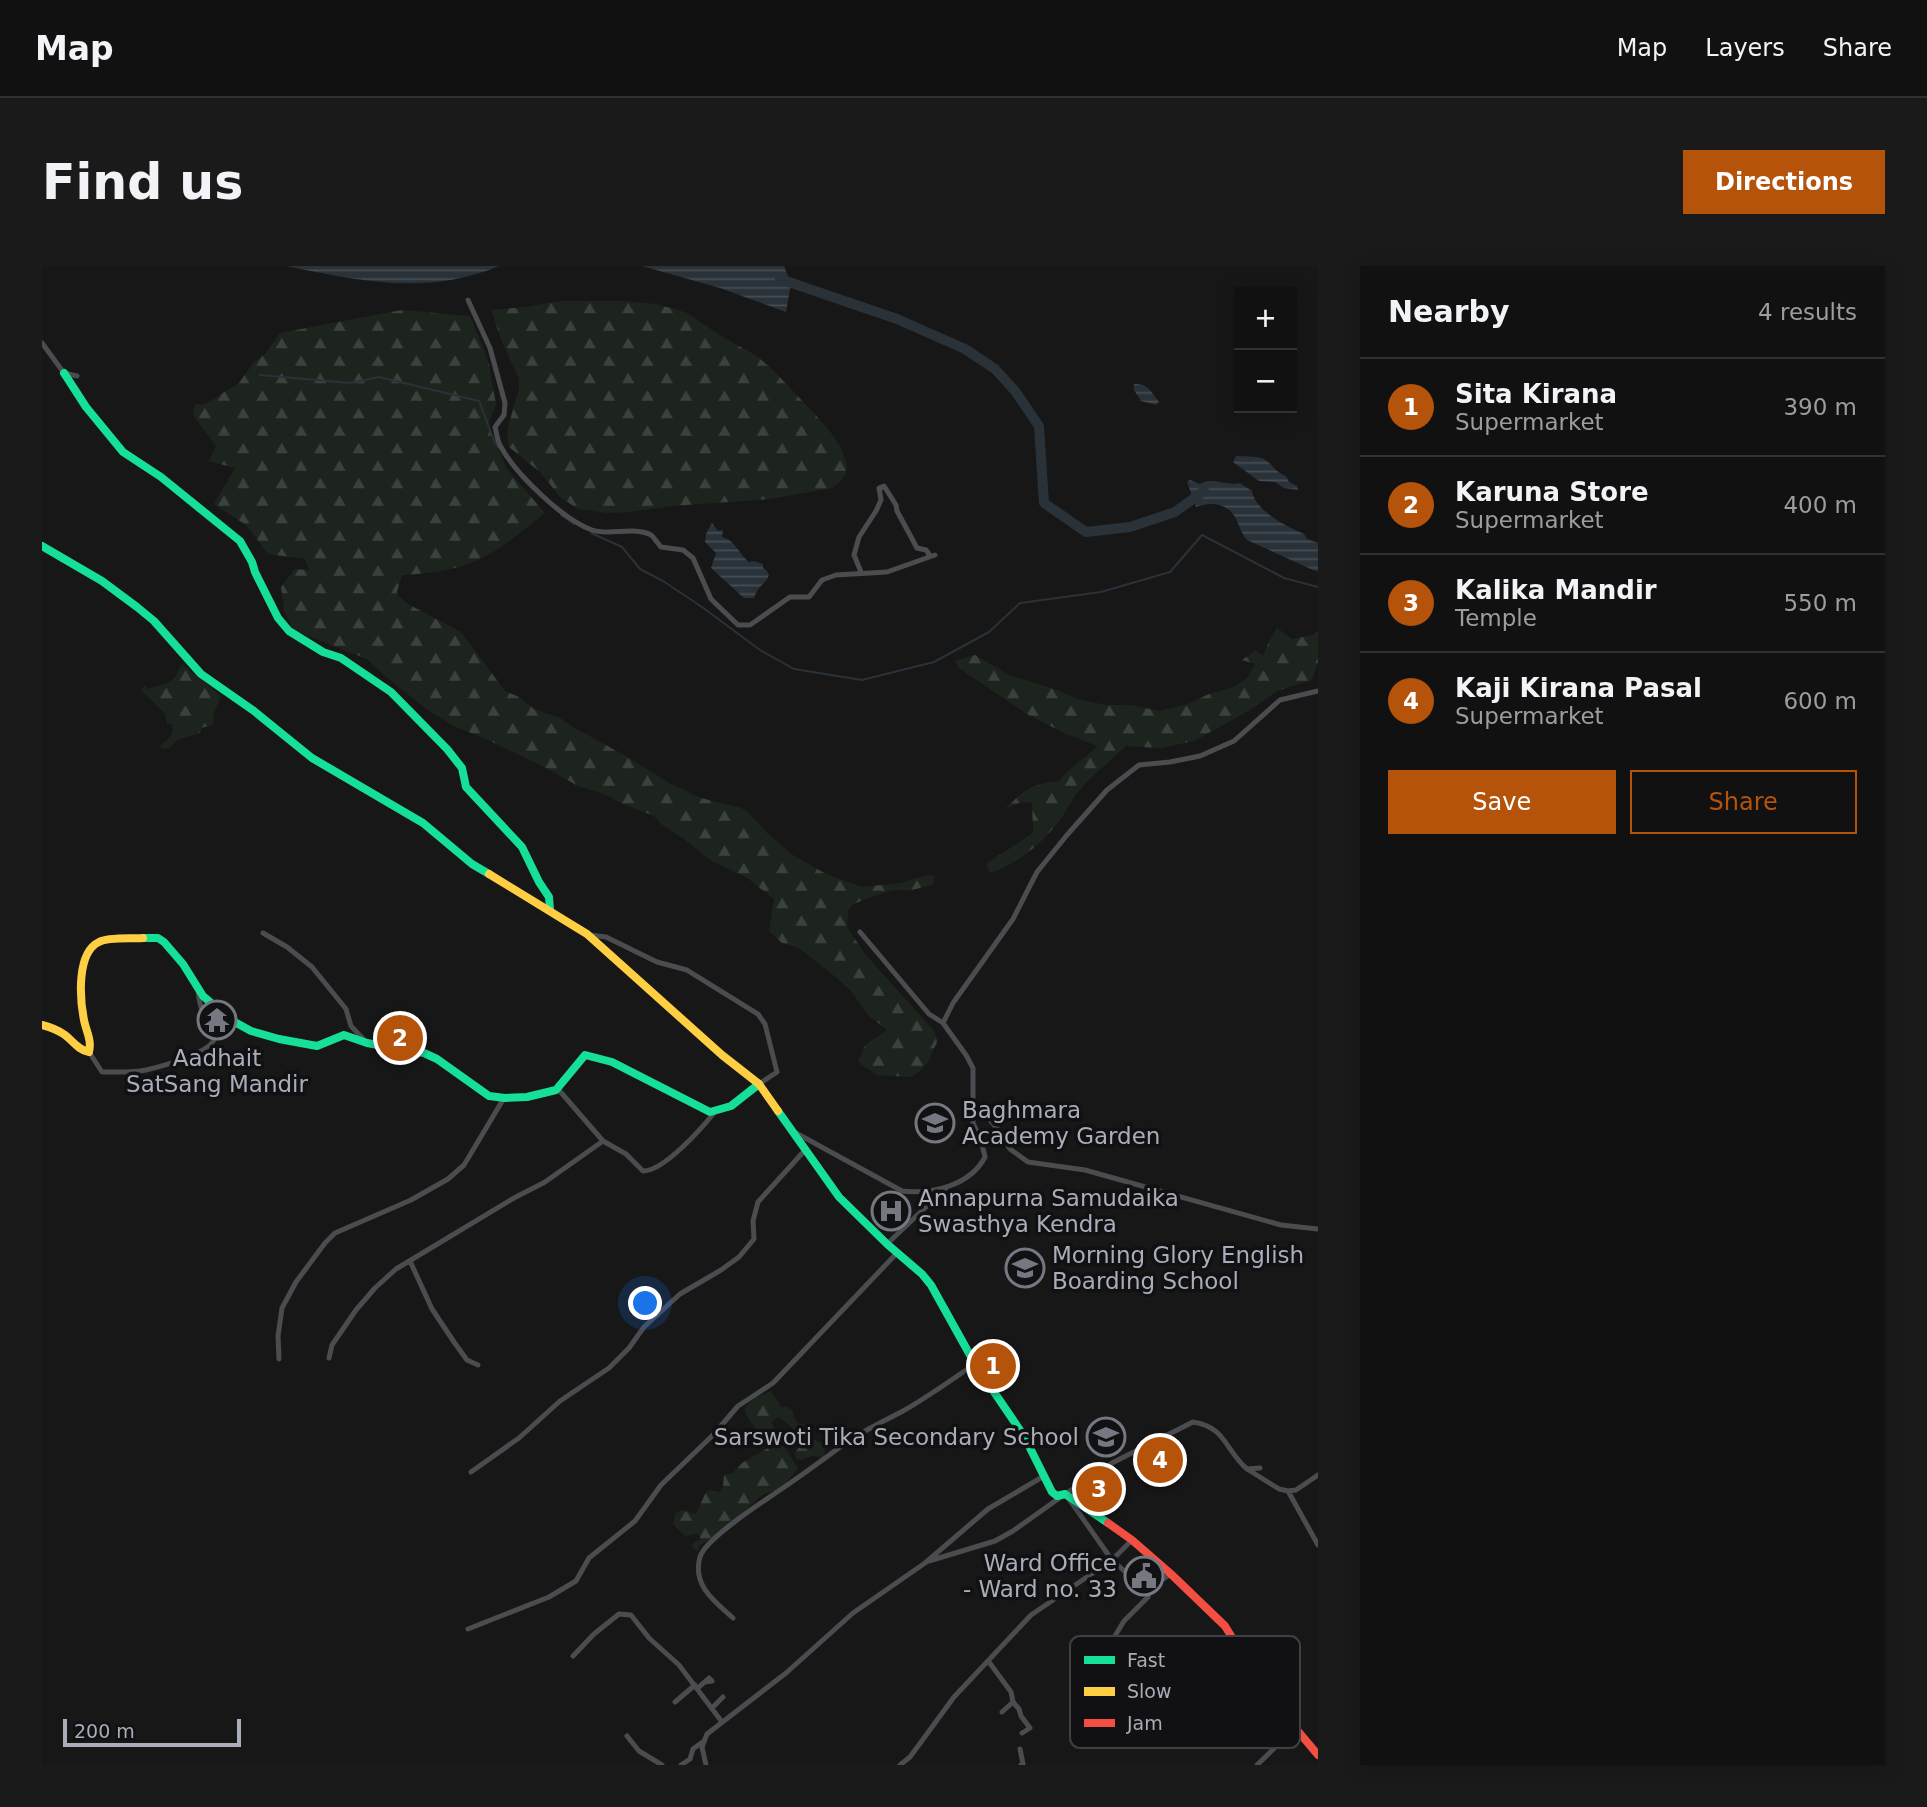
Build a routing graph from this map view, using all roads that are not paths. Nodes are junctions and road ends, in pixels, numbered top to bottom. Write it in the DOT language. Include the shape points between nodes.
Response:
graph roads {
  1 [pos="468,300"];
  2 [pos="42,343"];
  3 [pos="64,373"];
  4 [pos="77,376"];
  5 [pos="42,546"];
  6 [pos="935,555"];
  7 [pos="927,558"];
  8 [pos="861,572"];
  9 [pos="1318,691"];
  10 [pos="550,910"];
  11 [pos="860,932"];
  12 [pos="263,933"];
  13 [pos="587,934"];
  14 [pos="198,990"];
  15 [pos="943,1023"];
  16 [pos="42,1025"];
  17 [pos="367,1043"];
  18 [pos="89,1052"];
  19 [pos="760,1084"];
  20 [pos="558,1089"];
  21 [pos="505,1098"];
  22 [pos="972,1108"];
  23 [pos="714,1112"];
  24 [pos="793,1132"];
  25 [pos="603,1141"];
  26 [pos="806,1149"];
  27 [pos="946,1188"];
  28 [pos="1318,1229"];
  29 [pos="887,1244"];
  30 [pos="897,1253"];
  31 [pos="410,1261"];
  32 [pos="329,1358"];
  33 [pos="279,1359"];
  34 [pos="975,1364"];
  35 [pos="478,1366"];
  36 [pos="1260,1468"];
  37 [pos="1247,1469"];
  38 [pos="471,1472"];
  39 [pos="1318,1475"];
  40 [pos="1044,1476"];
  41 [pos="1288,1491"];
  42 [pos="1065,1494"];
  43 [pos="1132,1540"];
  44 [pos="1318,1545"];
  45 [pos="1112,1560"];
  46 [pos="925,1563"];
  47 [pos="1171,1574"];
  48 [pos="1148,1588"];
  49 [pos="733,1618"];
  50 [pos="468,1629"];
  51 [pos="1115,1636"];
  52 [pos="1231,1636"];
  53 [pos="573,1656"];
  54 [pos="989,1662"];
  55 [pos="705,1682"];
  56 [pos="696,1687"];
  57 [pos="723,1697"];
  58 [pos="675,1702"];
  59 [pos="1013,1702"];
  60 [pos="712,1708"];
  61 [pos="1002,1712"];
  62 [pos="722,1722"];
  63 [pos="1022,1733"];
  64 [pos="1300,1734"];
  65 [pos="627,1736"];
  66 [pos="704,1740"];
  67 [pos="1274,1748"];
  68 [pos="1020,1749"];
  69 [pos="1318,1755"];
  70 [pos="662,1765"];
  71 [pos="681,1765"];
  72 [pos="706,1765"];
  73 [pos="900,1765"];
  74 [pos="1021,1765"];
  75 [pos="1257,1765"];
  1 -- 8 [label="street" via="490,348 505,403 495,426 499,444 550,504 574,521 593,531 651,534 661,547 683,550 693,558 711,599 738,625 750,625 790,597 809,597 822,580"];
  2 -- 3 [label="street"];
  3 -- 4 [label="street"];
  3 -- 10 [label="main road" via="122,452 161,477 240,541 289,631 341,658 391,692 447,748 462,768 466,787 522,847 550,897"];
  5 -- 10 [label="main road" via="137,607 201,674 312,758 423,823 472,864"];
  6 -- 7 [label="street"];
  7 -- 8 [label="street" via="887,572"];
  7 -- 8 [label="street" via="929,554 917,548 884,486 879,488 881,500 854,555"];
  9 -- 15 [label="street" via="1280,700 1234,741 1200,756 1139,765 1107,790 1037,872 1013,919"];
  10 -- 13 [label="main road"];
  11 -- 15 [label="street" via="929,1014"];
  12 -- 17 [label="street" via="312,967"];
  13 -- 19 [label="main road"];
  13 -- 19 [label="street" via="606,937 657,962 688,970 758,1014 765,1024 777,1072"];
  14 -- 17 [label="main road" via="231,1020 265,1036 317,1046 344,1035"];
  14 -- 18 [label="street" via="201,1009 216,1037 208,1048 144,1071 115,1073 102,1072"];
  14 -- 18 [label="main road" via="183,964 158,938 93,944 84,961 81,986"];
  15 -- 22 [label="street" via="973,1068"];
  16 -- 18 [label="main road" via="64,1033"];
  17 -- 21 [label="main road" via="430,1055 484,1093"];
  19 -- 23 [label="main road" via="736,1103"];
  19 -- 24 [label="main road"];
  20 -- 21 [label="main road"];
  20 -- 23 [label="main road" via="582,1057 590,1055"];
  20 -- 25 [label="street"];
  21 -- 33 [label="street" via="464,1165 448,1179 335,1233 325,1243 282,1308"];
  22 -- 27 [label="street" via="985,1157 972,1174"];
  22 -- 28 [label="street" via="986,1115 1010,1149 1028,1162 1085,1170 1281,1225"];
  23 -- 25 [label="street" via="684,1146 650,1170 643,1171"];
  24 -- 26 [label="main road"];
  24 -- 27 [label="street" via="902,1191"];
  25 -- 31 [label="street" via="545,1182"];
  26 -- 29 [label="main road" via="839,1198"];
  26 -- 38 [label="street" via="758,1202 754,1240 739,1257 680,1294 644,1326 609,1368"];
  27 -- 29 [label="street"];
  29 -- 30 [label="main road"];
  30 -- 34 [label="main road" via="931,1285"];
  30 -- 50 [label="street" via="773,1383 738,1406 661,1485 635,1521 589,1558 576,1581 549,1597"];
  31 -- 32 [label="street" via="375,1288 356,1310 332,1345"];
  31 -- 35 [label="street" via="446,1331 467,1360"];
  34 -- 40 [label="main road" via="1024,1436"];
  34 -- 49 [label="street" via="848,1441 746,1513 702,1551 699,1578 714,1602"];
  36 -- 37 [label="street"];
  37 -- 41 [label="street"];
  37 -- 42 [label="street" via="1216,1430 1193,1422 1112,1463"];
  39 -- 41 [label="street"];
  40 -- 42 [label="main road" via="1054,1494"];
  40 -- 46 [label="street" via="988,1509"];
  41 -- 44 [label="street"];
  42 -- 43 [label="main road"];
  42 -- 45 [label="street"];
  42 -- 46 [label="street" via="995,1541"];
  43 -- 45 [label="street"];
  43 -- 47 [label="main road"];
  45 -- 48 [label="street"];
  45 -- 54 [label="street" via="1031,1615"];
  46 -- 62 [label="street" via="853,1613"];
  47 -- 48 [label="street"];
  47 -- 52 [label="main road"];
  48 -- 51 [label="street" via="1148,1597"];
  53 -- 56 [label="street" via="594,1634 625,1613"];
  54 -- 59 [label="street"];
  54 -- 73 [label="street" via="954,1697"];
  55 -- 56 [label="street"];
  56 -- 58 [label="street"];
  56 -- 60 [label="street"];
  57 -- 60 [label="street"];
  59 -- 61 [label="street"];
  59 -- 63 [label="street" via="1030,1728"];
  60 -- 62 [label="street"];
  62 -- 66 [label="street"];
  64 -- 69 [label="main road"];
  65 -- 70 [label="street" via="639,1751"];
  66 -- 71 [label="street"];
  66 -- 72 [label="street"];
  67 -- 75 [label="street"];
  68 -- 74 [label="street"];
}
